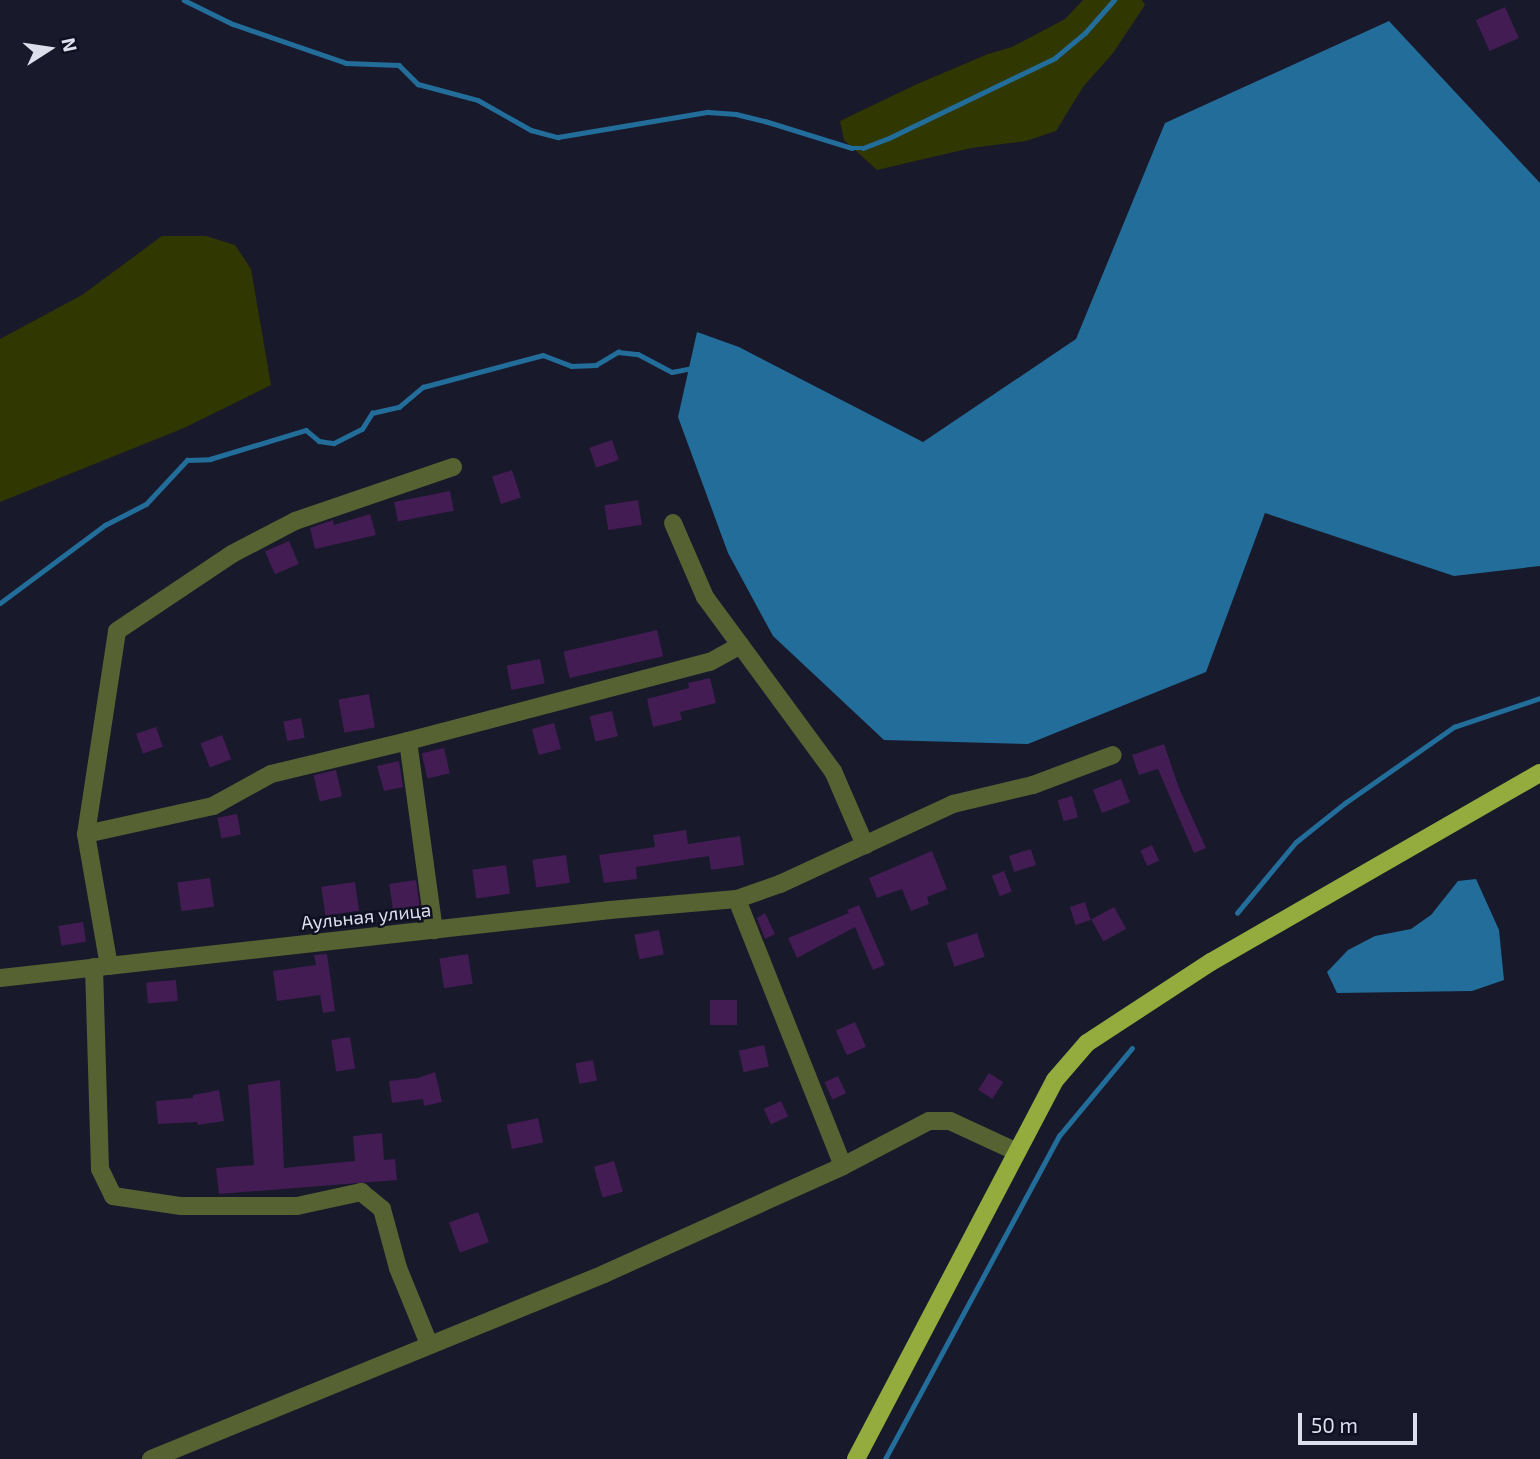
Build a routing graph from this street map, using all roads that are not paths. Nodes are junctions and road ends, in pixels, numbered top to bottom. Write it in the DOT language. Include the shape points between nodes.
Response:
graph roads {
  1 [pos="453,467"];
  2 [pos="673,523"];
  3 [pos="741,645"];
  4 [pos="408,741"];
  5 [pos="1113,755"];
  6 [pos="1540,773"];
  7 [pos="86,834"];
  8 [pos="865,845"];
  9 [pos="737,900"];
  10 [pos="434,930"];
  11 [pos="102,967"];
  12 [pos="0,978"];
  13 [pos="1017,1152"];
  14 [pos="844,1166"];
  15 [pos="429,1344"];
  16 [pos="151,1459"];
  17 [pos="856,1459"];
  1 -- 7 [label="street" via="295,521 232,554 117,631"];
  2 -- 3 [label="street" via="705,597"];
  3 -- 4 [label="street" via="710,662"];
  3 -- 8 [label="street" via="833,771"];
  4 -- 7 [label="street" via="271,774 213,806"];
  4 -- 10 [label="street"];
  5 -- 8 [label="street, Аульная улица" via="1033,785 953,804"];
  6 -- 13 [label="main road" via="1211,962 1103,1031 1055,1080"];
  7 -- 11 [label="street"];
  8 -- 9 [label="street, Аульная улица"];
  9 -- 10 [label="street, Аульная улица"];
  9 -- 14 [label="street"];
  10 -- 11 [label="street, Аульная улица"];
  11 -- 12 [label="street, Аульная улица"];
  11 -- 15 [label="street" via="100,1169 113,1196 181,1206 297,1206 361,1192 382,1209 398,1268"];
  13 -- 14 [label="street" via="940,1119 916,1126"];
  13 -- 17 [label="main road"];
  14 -- 15 [label="street" via="604,1274"];
  15 -- 16 [label="street"];
}
